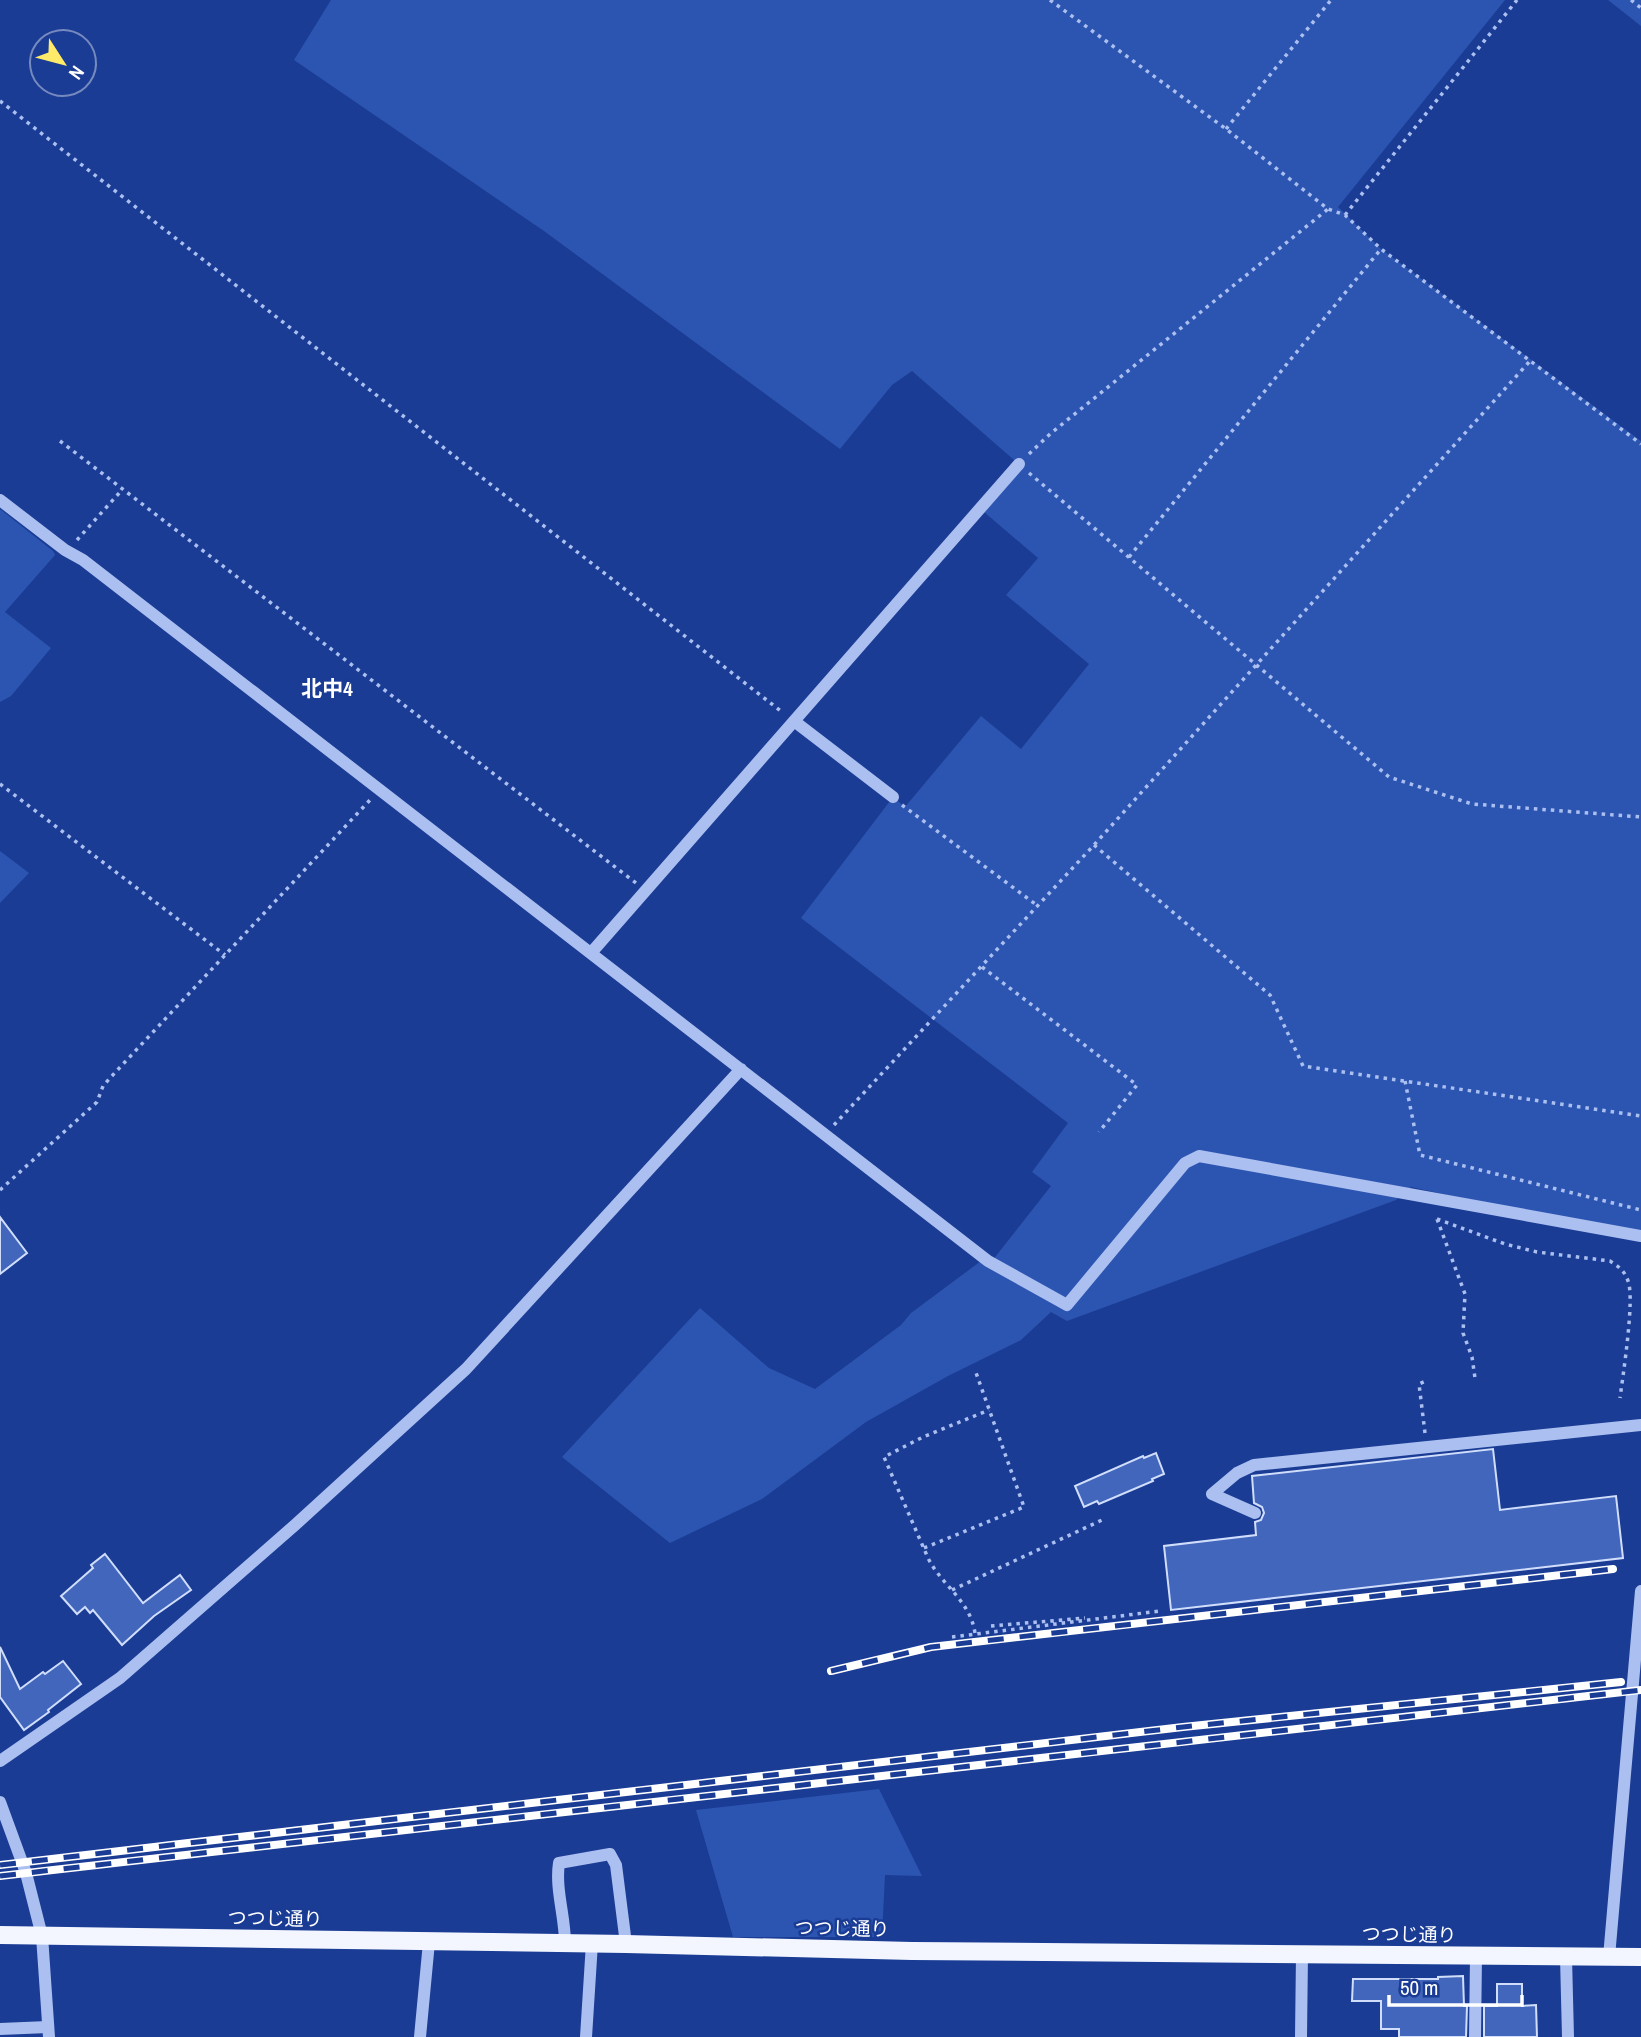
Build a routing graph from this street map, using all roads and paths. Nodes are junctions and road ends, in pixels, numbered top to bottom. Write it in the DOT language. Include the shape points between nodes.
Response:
graph roads {
  1 [pos="1050,0"];
  2 [pos="1331,0"];
  3 [pos="1517,0"];
  4 [pos="1631,0"];
  5 [pos="1641,8"];
  6 [pos="0,101"];
  7 [pos="1226,129"];
  8 [pos="1328,209"];
  9 [pos="1345,215"];
  10 [pos="1381,249"];
  11 [pos="1530,361"];
  12 [pos="60,441"];
  13 [pos="1641,444"];
  14 [pos="1019,464"];
  15 [pos="122,490"];
  16 [pos="0,500"];
  17 [pos="65,550"];
  18 [pos="1129,557"];
  19 [pos="1256,665"];
  20 [pos="794,721"];
  21 [pos="0,784"];
  22 [pos="379,790"];
  23 [pos="893,797"];
  24 [pos="1641,817"];
  25 [pos="1094,845"];
  26 [pos="646,891"];
  27 [pos="1038,906"];
  28 [pos="591,953"];
  29 [pos="225,955"];
  30 [pos="982,967"];
  31 [pos="741,1069"];
  32 [pos="1405,1081"];
  33 [pos="1641,1116"];
  34 [pos="1099,1132"];
  35 [pos="825,1135"];
  36 [pos="0,1190"];
  37 [pos="1641,1210"];
  38 [pos="1641,1236"];
  39 [pos="975,1370"];
  40 [pos="1475,1378"];
  41 [pos="1428,1380"];
  42 [pos="1620,1398"];
  43 [pos="989,1410"];
  44 [pos="1641,1425"];
  45 [pos="1427,1446"];
  46 [pos="1255,1513"];
  47 [pos="1102,1520"];
  48 [pos="924,1548"];
  49 [pos="952,1590"];
  50 [pos="1641,1591"];
  51 [pos="992,1626"];
  52 [pos="975,1633"];
  53 [pos="952,1637"];
  54 [pos="1627,1734"];
  55 [pos="1641,1734"];
  56 [pos="0,1761"];
  57 [pos="0,1802"];
  58 [pos="0,1935"];
  59 [pos="42,1936"];
  60 [pos="429,1941"];
  61 [pos="565,1943"];
  62 [pos="592,1943"];
  63 [pos="626,1944"];
  64 [pos="1302,1954"];
  65 [pos="1476,1956"];
  66 [pos="1566,1957"];
  67 [pos="1609,1957"];
  68 [pos="1641,1957"];
  69 [pos="0,2029"];
  70 [pos="49,2032"];
  71 [pos="420,2037"];
  72 [pos="586,2037"];
  73 [pos="1301,2037"];
  74 [pos="1475,2037"];
  75 [pos="1568,2037"];
  1 -- 7 [label="path"];
  2 -- 7 [label="path"];
  3 -- 9 [label="path"];
  4 -- 5 [label="path"];
  6 -- 20 [label="path"];
  7 -- 8 [label="path"];
  8 -- 9 [label="path"];
  8 -- 14 [label="path" via="1049,434"];
  9 -- 10 [label="path"];
  10 -- 11 [label="path"];
  10 -- 18 [label="path"];
  11 -- 13 [label="path"];
  11 -- 19 [label="path"];
  12 -- 15 [label="path"];
  14 -- 18 [label="path"];
  14 -- 20 [label="street"];
  15 -- 17 [label="path"];
  15 -- 26 [label="path"];
  16 -- 17 [label="street"];
  17 -- 22 [label="street"];
  18 -- 19 [label="path"];
  19 -- 24 [label="path" via="1389,777 1472,804"];
  19 -- 25 [label="path"];
  20 -- 23 [label="street"];
  20 -- 26 [label="street"];
  21 -- 29 [label="path"];
  22 -- 28 [label="street"];
  22 -- 29 [label="path"];
  23 -- 27 [label="path"];
  25 -- 27 [label="path"];
  25 -- 32 [label="path" via="1270,995 1303,1066"];
  26 -- 28 [label="street"];
  27 -- 30 [label="path"];
  28 -- 31 [label="street"];
  29 -- 36 [label="path" via="103,1086 97,1102"];
  30 -- 34 [label="path" via="1137,1085"];
  30 -- 35 [label="path"];
  31 -- 35 [label="street"];
  31 -- 56 [label="street" via="466,1369 121,1678"];
  32 -- 33 [label="path"];
  32 -- 37 [label="path" via="1420,1155"];
  35 -- 38 [label="street" via="988,1261 1067,1305 1185,1163 1199,1156"];
  39 -- 43 [label="path"];
  40 -- 42 [label="path" via="1463,1333 1465,1294 1437,1219 1505,1244 1618,1266 1631,1290"];
  41 -- 45 [label="path" via="1419,1384"];
  43 -- 48 [label="path" via="1024,1507"];
  43 -- 48 [label="path" via="884,1457"];
  44 -- 45 [label="street"];
  45 -- 46 [label="street" via="1254,1465 1212,1493"];
  47 -- 49 [label="path"];
  48 -- 49 [label="path"];
  49 -- 52 [label="path" via="964,1602"];
  50 -- 54 [label="street"];
  51 -- 52 [label="path" via="1160,1611"];
  52 -- 53 [label="path"];
  54 -- 55 [label="street"];
  54 -- 67 [label="street"];
  57 -- 59 [label="street" via="26,1873"];
  58 -- 59 [label="main road, つつじ通り"];
  59 -- 60 [label="main road, つつじ通り"];
  59 -- 70 [label="street"];
  60 -- 61 [label="main road, つつじ通り"];
  60 -- 71 [label="street"];
  61 -- 62 [label="main road, つつじ通り"];
  61 -- 63 [label="street" via="559,1863 610,1854 616,1865"];
  62 -- 63 [label="main road, つつじ通り"];
  62 -- 72 [label="street"];
  63 -- 64 [label="main road, つつじ通り"];
  64 -- 65 [label="main road, つつじ通り"];
  64 -- 73 [label="street"];
  65 -- 66 [label="main road, つつじ通り"];
  65 -- 74 [label="street"];
  66 -- 67 [label="main road, つつじ通り"];
  66 -- 75 [label="street"];
  67 -- 68 [label="main road, つつじ通り"];
  69 -- 70 [label="street"];
}
